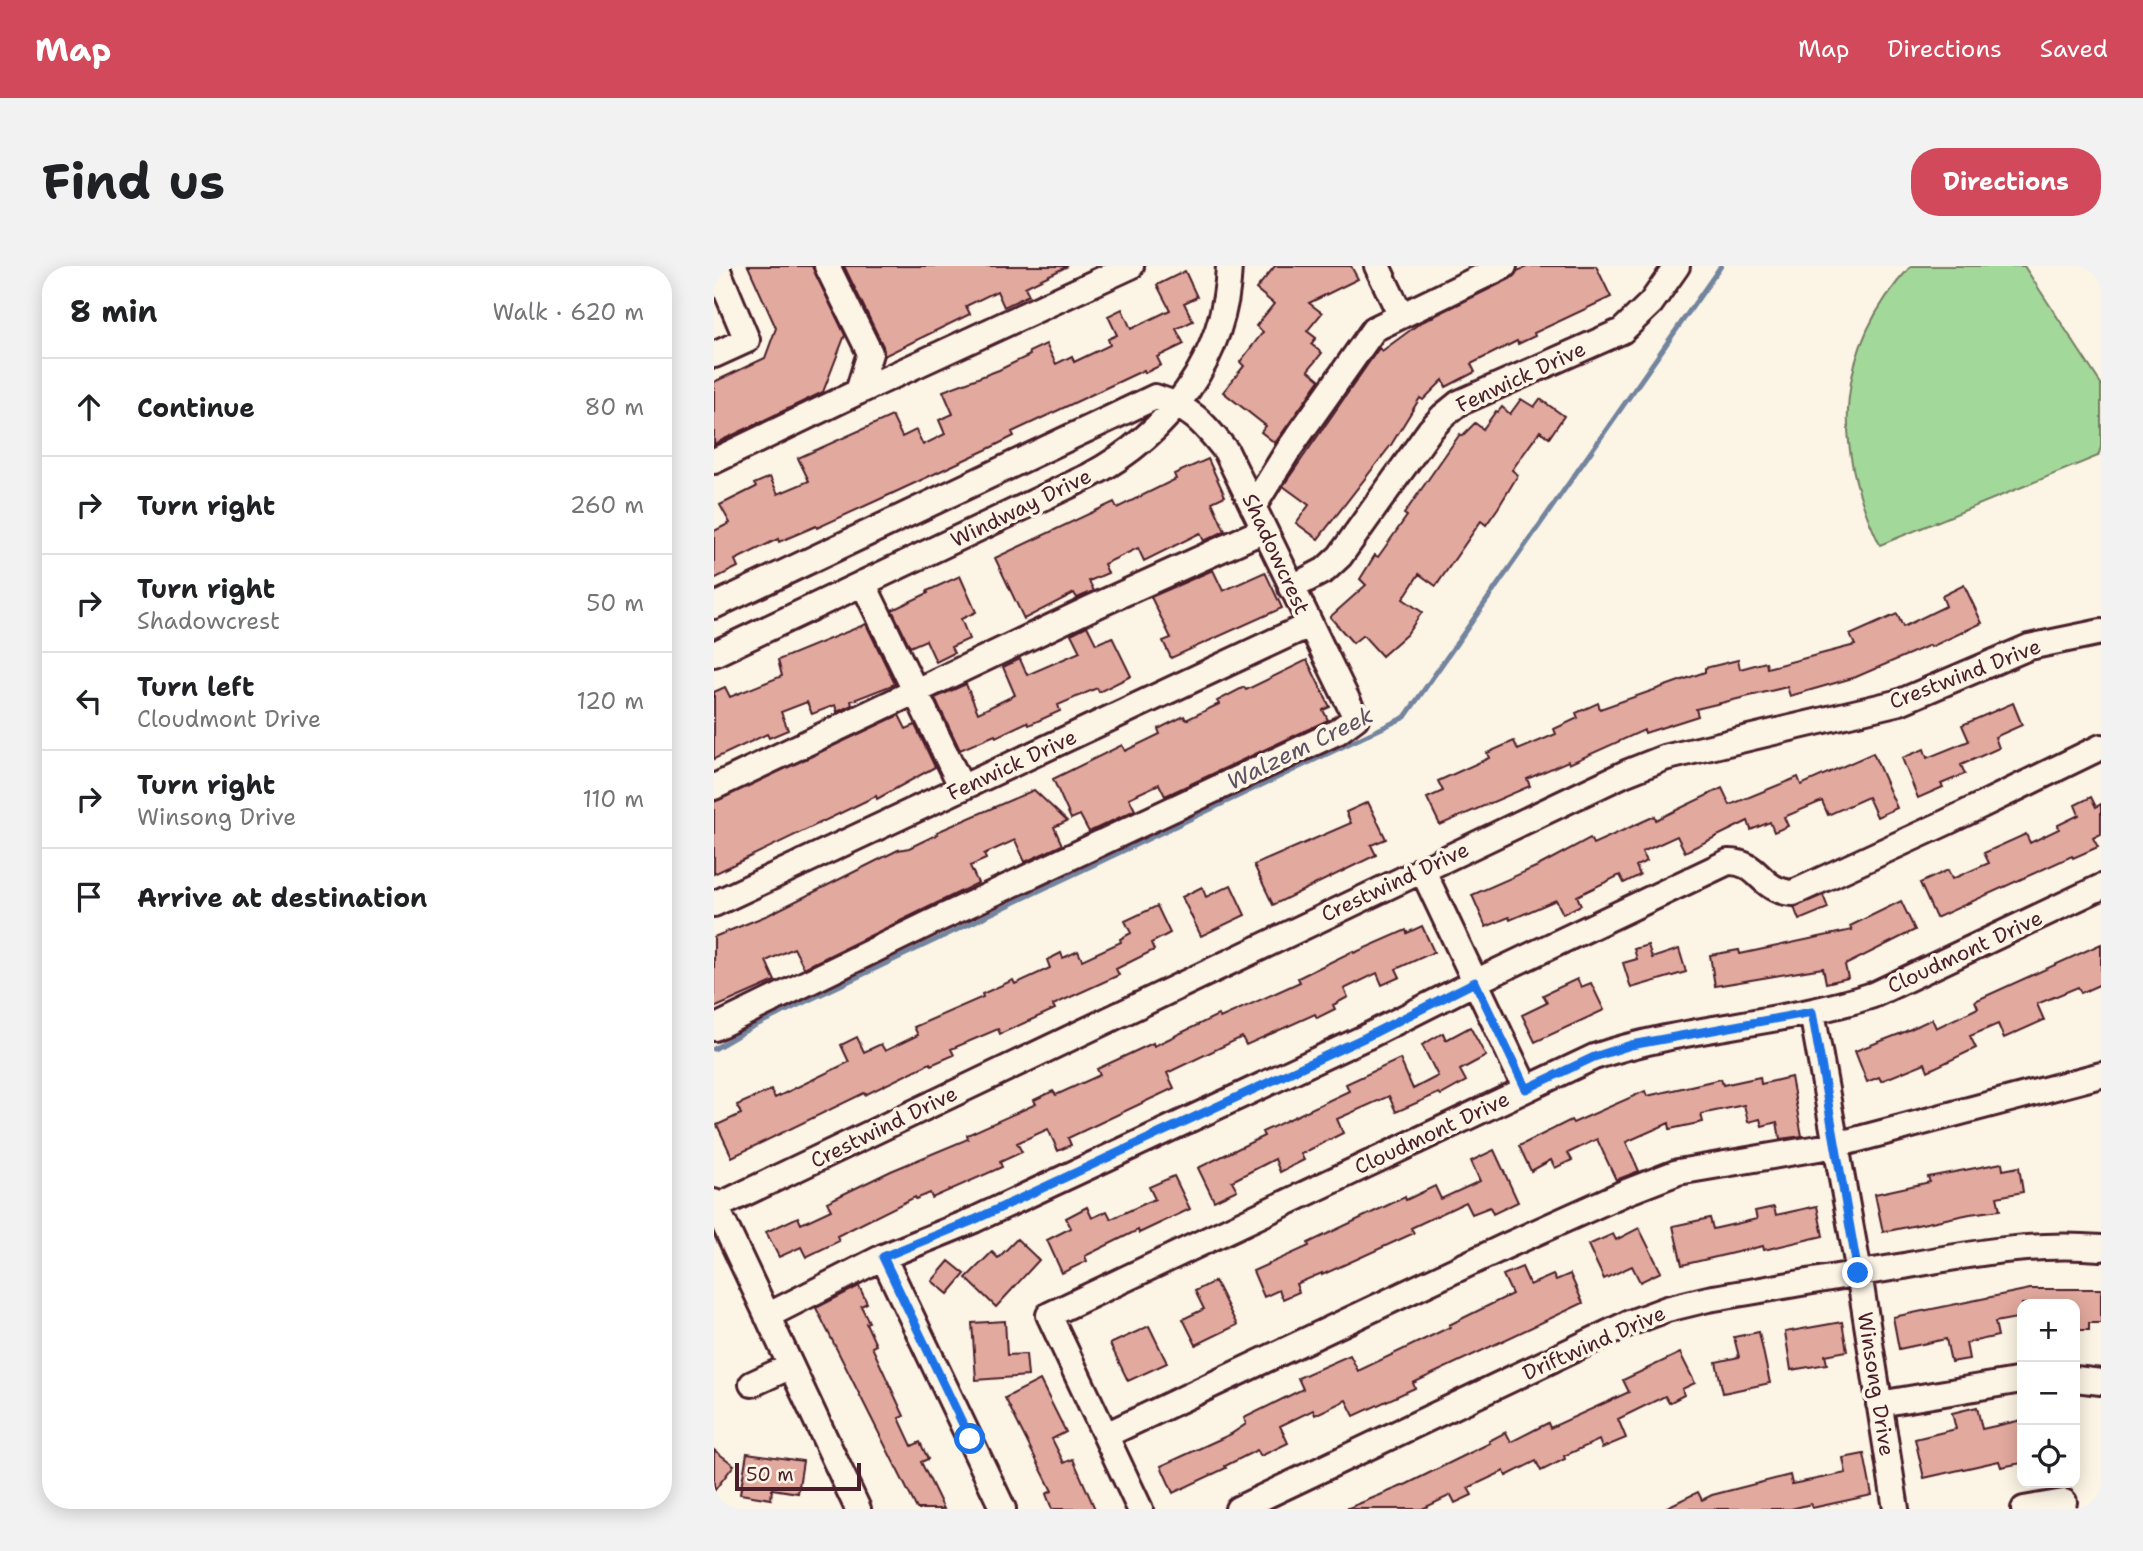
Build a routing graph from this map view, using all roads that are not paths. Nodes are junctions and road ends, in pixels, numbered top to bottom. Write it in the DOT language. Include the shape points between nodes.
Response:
graph roads {
  1 [pos="716,266"];
  2 [pos="827,266"];
  3 [pos="1131,266"];
  4 [pos="1229,266"];
  5 [pos="1377,266"];
  6 [pos="1504,266"];
  7 [pos="1677,266"];
  8 [pos="1401,316"];
  9 [pos="714,355"];
  10 [pos="858,392"];
  11 [pos="1178,404"];
  12 [pos="714,461"];
  13 [pos="1253,507"];
  14 [pos="1264,530"];
  15 [pos="863,583"];
  16 [pos="1291,588"];
  17 [pos="714,606"];
  18 [pos="1309,625"];
  19 [pos="2101,632"];
  20 [pos="714,654"];
  21 [pos="916,691"];
  22 [pos="2101,747"];
  23 [pos="714,787"];
  24 [pos="962,788"];
  25 [pos="1422,869"];
  26 [pos="2101,887"];
  27 [pos="714,904"];
  28 [pos="1475,982"];
  29 [pos="1812,1012"];
  30 [pos="714,1028"];
  31 [pos="2101,1075"];
  32 [pos="1526,1089"];
  33 [pos="1836,1145"];
  34 [pos="715,1205"];
  35 [pos="2101,1248"];
  36 [pos="883,1257"];
  37 [pos="1858,1273"];
  38 [pos="767,1316"];
  39 [pos="791,1366"];
  40 [pos="2080,1380"];
  41 [pos="2017,1381"];
  42 [pos="2101,1382"];
  43 [pos="752,1384"];
  44 [pos="1880,1404"];
  45 [pos="1106,1435"];
  46 [pos="2064,1502"];
  47 [pos="858,1509"];
  48 [pos="1003,1509"];
  49 [pos="1140,1509"];
  50 [pos="1238,1509"];
  51 [pos="1896,1509"];
  52 [pos="2024,1509"];
  1 -- 9 [label="street" via="747,340"];
  2 -- 10 [label="street" via="870,353"];
  3 -- 10 [label="street"];
  4 -- 11 [label="street, Windway Drive" via="1225,300 1210,349"];
  5 -- 8 [label="street"];
  6 -- 8 [label="street"];
  7 -- 16 [label="street, Fenwick Drive" via="1651,303 1622,331 1459,403 1443,416 1340,556 1325,570"];
  8 -- 13 [label="street" via="1374,329"];
  10 -- 12 [label="street"];
  11 -- 13 [label="street, Shadowcrest" via="1205,424 1226,451"];
  11 -- 15 [label="street, Windway Drive" via="1152,433 1111,464"];
  11 -- 17 [label="street" via="1155,397 1137,404"];
  13 -- 14 [label="street, Shadowcrest"];
  14 -- 16 [label="street, Shadowcrest"];
  14 -- 21 [label="street"];
  15 -- 20 [label="street, Windway Drive"];
  15 -- 21 [label="street"];
  16 -- 18 [label="street, Shadowcrest"];
  18 -- 24 [label="street, Fenwick Drive"];
  18 -- 30 [label="street, Shadowcrest" via="1356,718 1337,732"];
  19 -- 25 [label="street, Crestwind Drive" via="2029,647 1900,702 1664,758"];
  21 -- 23 [label="street"];
  21 -- 24 [label="street"];
  22 -- 28 [label="street" via="1793,893 1769,886 1748,865 1728,862"];
  24 -- 27 [label="street, Fenwick Drive"];
  25 -- 28 [label="street"];
  25 -- 34 [label="street, Crestwind Drive"];
  26 -- 29 [label="street, Cloudmont Drive" via="1873,995"];
  28 -- 32 [label="street"];
  28 -- 36 [label="street" via="974,1220"];
  29 -- 32 [label="street, Cloudmont Drive" via="1631,1045"];
  29 -- 33 [label="street, Winsong Drive"];
  31 -- 33 [label="street"];
  32 -- 45 [label="street, Cloudmont Drive" via="1049,1315"];
  33 -- 37 [label="street, Winsong Drive"];
  33 -- 45 [label="street" via="1678,1172 1624,1193"];
  34 -- 38 [label="street"];
  35 -- 37 [label="street, Driftwind Drive" via="2026,1247"];
  36 -- 38 [label="street"];
  36 -- 48 [label="street"];
  37 -- 44 [label="street, Winsong Drive"];
  37 -- 50 [label="street, Driftwind Drive" via="1708,1299 1627,1324"];
  38 -- 39 [label="street"];
  39 -- 43 [label="street"];
  39 -- 47 [label="street"];
  40 -- 42 [label="street"];
  41 -- 44 [label="street"];
  44 -- 51 [label="street, Winsong Drive"];
  45 -- 49 [label="street"];
  46 -- 52 [label="street"];
}
